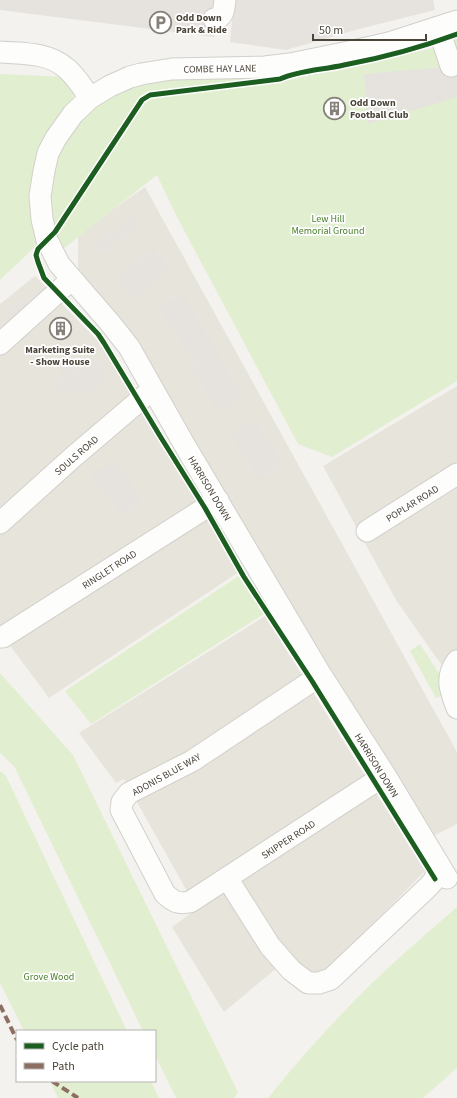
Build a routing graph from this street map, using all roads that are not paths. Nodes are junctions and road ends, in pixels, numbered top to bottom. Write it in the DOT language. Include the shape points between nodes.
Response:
graph roads {
  1 [pos="225,0"];
  2 [pos="214,19"];
  3 [pos="448,24"];
  4 [pos="0,52"];
  5 [pos="451,66"];
  6 [pos="90,98"];
  7 [pos="72,279"];
  8 [pos="0,344"];
  9 [pos="153,389"];
  10 [pos="457,474"];
  11 [pos="218,500"];
  12 [pos="0,523"];
  13 [pos="367,531"];
  14 [pos="0,637"];
  15 [pos="457,661"];
  16 [pos="321,675"];
  17 [pos="457,708"];
  18 [pos="385,776"];
  19 [pos="227,878"];
  20 [pos="190,902"];
  1 -- 2 [label="street" via="221,17"];
  3 -- 5 [label="street"];
  3 -- 6 [label="street, COMBE HAY LANE" via="389,43 290,64 172,69 141,74 110,86"];
  4 -- 6 [label="street" via="51,58 67,69"];
  6 -- 7 [label="street, HARRISON DOWN" via="73,114 48,153 40,196 47,240 59,264"];
  7 -- 8 [label="street"];
  7 -- 9 [label="street, HARRISON DOWN" via="129,347"];
  9 -- 11 [label="street, HARRISON DOWN"];
  9 -- 12 [label="street, SOULS ROAD"];
  10 -- 13 [label="street, POPLAR ROAD"];
  11 -- 14 [label="street, RINGLET ROAD"];
  11 -- 16 [label="street, HARRISON DOWN"];
  15 -- 17 [label="street" via="449,676 452,697"];
  16 -- 18 [label="street, HARRISON DOWN"];
  16 -- 20 [label="street, ADONIS BLUE WAY" via="192,761 130,793 122,802 121,810 165,894 181,904"];
  18 -- 19 [label="street, SKIPPER ROAD"];
  18 -- 19 [label="street, HARRISON DOWN" via="442,871 331,979 308,983 291,970 270,946"];
  19 -- 20 [label="street, SKIPPER ROAD"];
}
